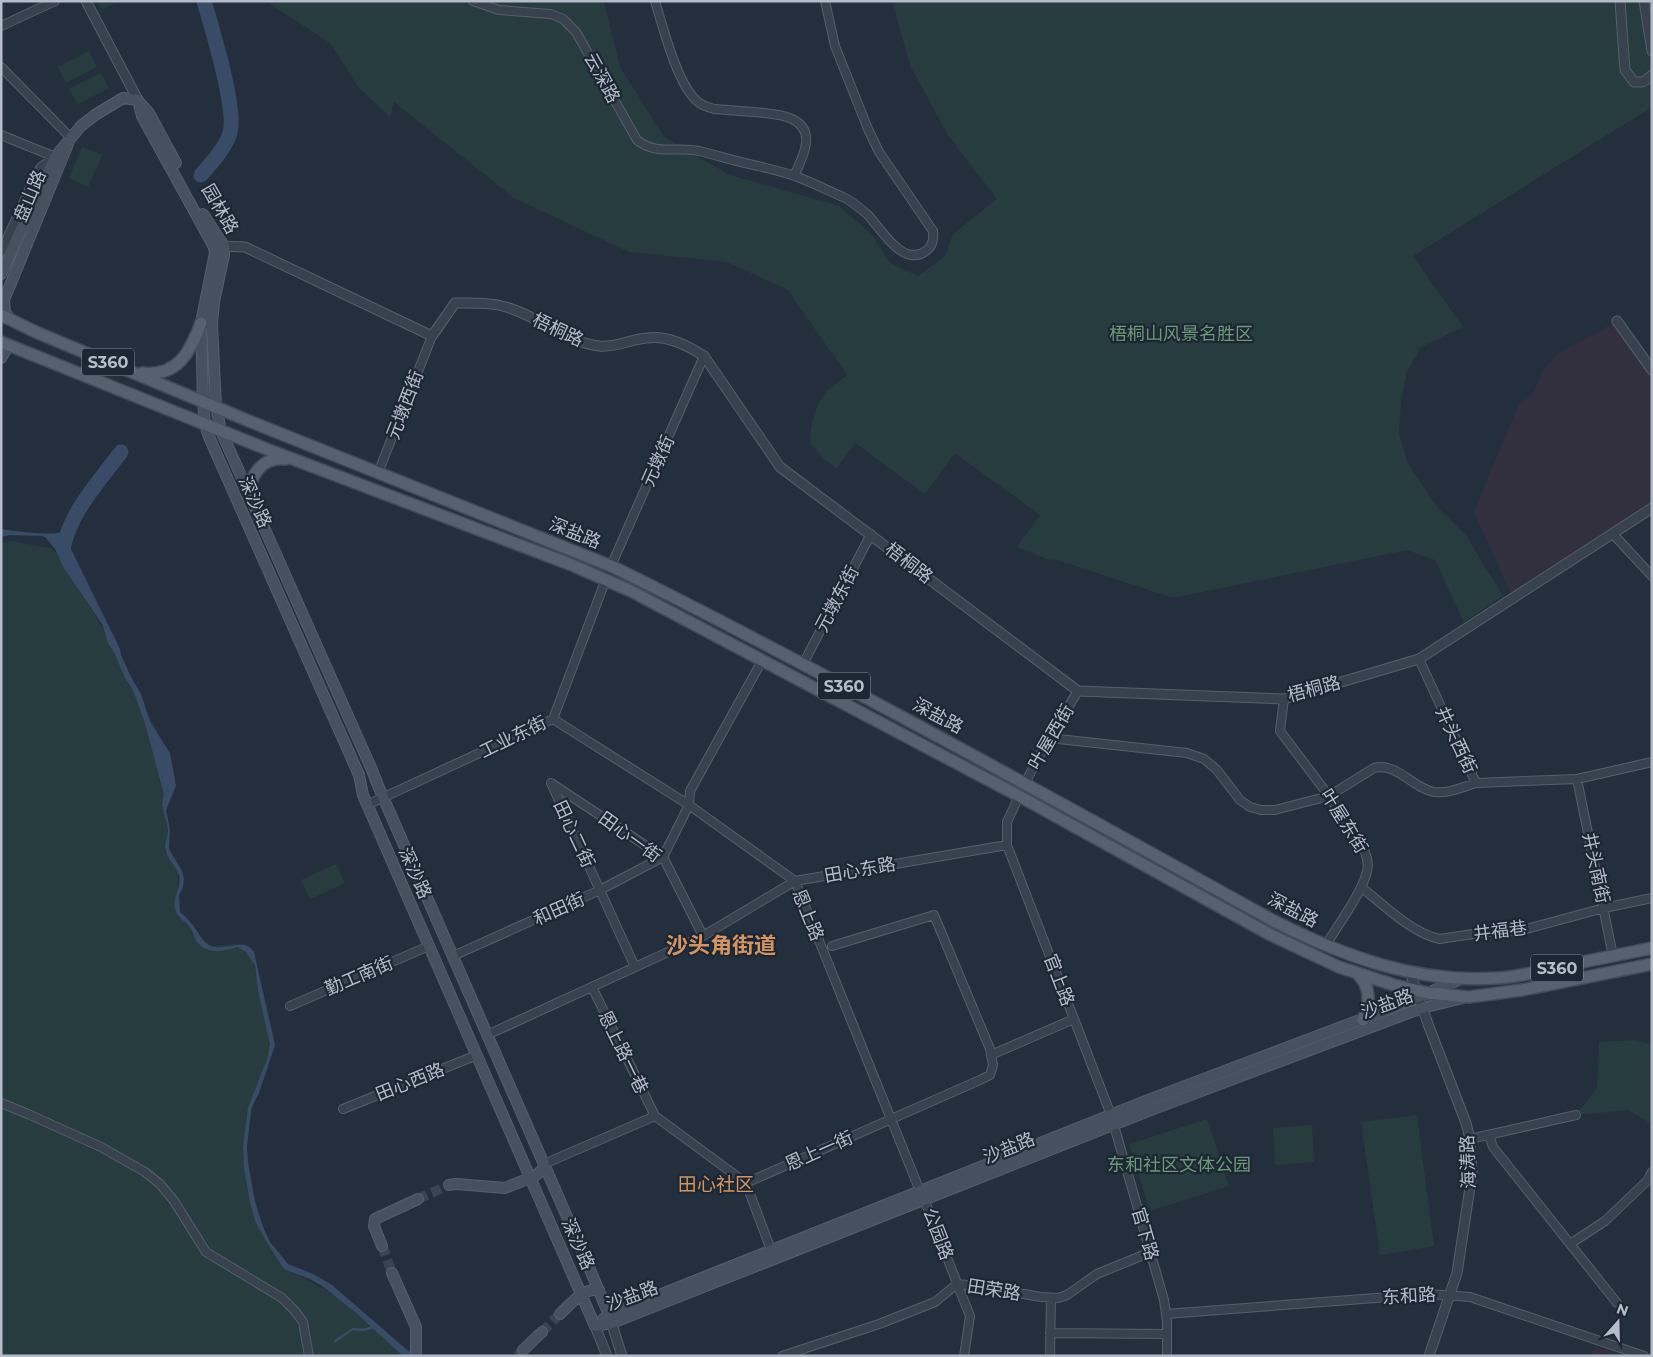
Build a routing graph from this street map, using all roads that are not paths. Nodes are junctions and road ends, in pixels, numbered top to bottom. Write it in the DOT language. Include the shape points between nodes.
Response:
graph roads {
  1 [pos="55,1"];
  2 [pos="86,1"];
  3 [pos="473,1"];
  4 [pos="655,1"];
  5 [pos="825,1"];
  6 [pos="1620,1"];
  7 [pos="1644,1"];
  8 [pos="1,26"];
  9 [pos="1652,52"];
  10 [pos="1,68"];
  11 [pos="1652,75"];
  12 [pos="138,100"];
  13 [pos="1,135"];
  14 [pos="70,138"];
  15 [pos="55,157"];
  16 [pos="794,176"];
  17 [pos="219,246"];
  18 [pos="1,252"];
  19 [pos="1,274"];
  20 [pos="6,318"];
  21 [pos="1617,321"];
  22 [pos="201,323"];
  23 [pos="432,336"];
  24 [pos="5,343"];
  25 [pos="704,356"];
  26 [pos="1,358"];
  27 [pos="1652,370"];
  28 [pos="130,372"];
  29 [pos="203,402"];
  30 [pos="216,407"];
  31 [pos="205,425"];
  32 [pos="221,431"];
  33 [pos="293,460"];
  34 [pos="378,473"];
  35 [pos="250,496"];
  36 [pos="1652,508"];
  37 [pos="871,534"];
  38 [pos="1613,534"];
  39 [pos="611,566"];
  40 [pos="1652,576"];
  41 [pos="606,579"];
  42 [pos="1419,659"];
  43 [pos="764,660"];
  44 [pos="803,664"];
  45 [pos="796,677"];
  46 [pos="1078,691"];
  47 [pos="1284,699"];
  48 [pos="553,719"];
  49 [pos="1049,738"];
  50 [pos="1652,762"];
  51 [pos="1577,780"];
  52 [pos="551,783"];
  53 [pos="1025,783"];
  54 [pos="1476,783"];
  55 [pos="1019,796"];
  56 [pos="1329,796"];
  57 [pos="383,798"];
  58 [pos="367,805"];
  59 [pos="689,805"];
  60 [pos="1007,845"];
  61 [pos="663,857"];
  62 [pos="795,881"];
  63 [pos="1361,887"];
  64 [pos="600,890"];
  65 [pos="1652,898"];
  66 [pos="1604,908"];
  67 [pos="703,936"];
  68 [pos="429,946"];
  69 [pos="832,946"];
  70 [pos="1325,946"];
  71 [pos="1652,948"];
  72 [pos="453,956"];
  73 [pos="1613,956"];
  74 [pos="1652,964"];
  75 [pos="635,967"];
  76 [pos="1349,971"];
  77 [pos="1410,972"];
  78 [pos="1461,979"];
  79 [pos="592,987"];
  80 [pos="1421,993"];
  81 [pos="1469,997"];
  82 [pos="290,1006"];
  83 [pos="1422,1008"];
  84 [pos="1074,1019"];
  85 [pos="1363,1020"];
  86 [pos="487,1035"];
  87 [pos="477,1055"];
  88 [pos="991,1055"];
  89 [pos="1,1103"];
  90 [pos="343,1110"];
  91 [pos="1576,1115"];
  92 [pos="655,1116"];
  93 [pos="891,1119"];
  94 [pos="1113,1120"];
  95 [pos="1489,1135"];
  96 [pos="1470,1139"];
  97 [pos="544,1164"];
  98 [pos="1652,1172"];
  99 [pos="531,1178"];
  100 [pos="746,1183"];
  101 [pos="449,1186"];
  102 [pos="922,1195"];
  103 [pos="418,1199"];
  104 [pos="1570,1244"];
  105 [pos="382,1246"];
  106 [pos="771,1250"];
  107 [pos="1151,1252"];
  108 [pos="392,1273"];
  109 [pos="957,1284"];
  110 [pos="599,1290"];
  111 [pos="582,1294"];
  112 [pos="1450,1295"];
  113 [pos="1051,1298"];
  114 [pos="1617,1303"];
  115 [pos="560,1314"];
  116 [pos="1166,1314"];
  117 [pos="610,1319"];
  118 [pos="595,1326"];
  119 [pos="542,1332"];
  120 [pos="1050,1333"];
  121 [pos="1167,1334"];
  122 [pos="523,1350"];
  123 [pos="309,1356"];
  124 [pos="416,1356"];
  125 [pos="607,1356"];
  126 [pos="622,1356"];
  127 [pos="782,1356"];
  128 [pos="964,1356"];
  129 [pos="1050,1356"];
  130 [pos="1167,1356"];
  131 [pos="1429,1356"];
  132 [pos="1644,1356"];
  1 -- 8 [label="street"];
  2 -- 12 [label="street, 园林路"];
  3 -- 16 [label="street, 云深路" via="498,10 551,14 563,19 576,32 637,140 645,146 655,150 696,150"];
  4 -- 16 [label="street" via="681,78 695,100 714,109 779,114 800,124 807,142"];
  5 -- 16 [label="street" via="835,46 868,129 879,152 933,231 934,240 920,255 903,253 867,215 846,199"];
  6 -- 11 [label="street" via="1625,70 1634,82 1643,82"];
  7 -- 9 [label="street"];
  10 -- 14 [label="street"];
  12 -- 14 [label="main road, 盘山路" via="124,98 95,115"];
  12 -- 17 [label="main road, 园林路" via="142,116"];
  13 -- 15 [label="street"];
  14 -- 15 [label="main road, 盘山路"];
  14 -- 20 [label="main road, 盘山路" via="4,300"];
  15 -- 18 [label="street" via="36,175"];
  15 -- 19 [label="main road, 盘山路"];
  17 -- 22 [label="main road, 园林路"];
  17 -- 23 [label="street" via="245,247"];
  17 -- 30 [label="main road, 园林路" via="224,255 212,324"];
  20 -- 28 [label="main road, S360"];
  21 -- 27 [label="street"];
  22 -- 28 [label="main road" via="191,346 174,367 155,374"];
  22 -- 29 [label="main road, 园林路"];
  23 -- 25 [label="street, 梧桐路" via="456,303 496,304 582,343 613,346 659,338 690,347"];
  23 -- 34 [label="street, 元墩西街"];
  24 -- 26 [label="main road"];
  24 -- 31 [label="main road, S360"];
  25 -- 37 [label="street, 梧桐路" via="780,467"];
  25 -- 39 [label="street, 元墩街"];
  28 -- 29 [label="main road, S360"];
  29 -- 30 [label="main road, S360"];
  29 -- 31 [label="main road, 深沙路"];
  30 -- 32 [label="main road, 深沙路"];
  30 -- 34 [label="main road, 深盐路 / S360"];
  31 -- 32 [label="main road, S360"];
  31 -- 58 [label="main road, 深沙路" via="359,776"];
  32 -- 33 [label="main road, 深盐路 / S360"];
  32 -- 35 [label="main road, 深沙路"];
  33 -- 35 [label="main road" via="273,459 257,468 251,480"];
  33 -- 41 [label="main road, 深盐路 / S360"];
  34 -- 39 [label="main road, 深盐路 / S360"];
  35 -- 57 [label="main road, 深沙路"];
  36 -- 38 [label="street, 梧桐路"];
  37 -- 44 [label="street, 元墩东街"];
  37 -- 46 [label="street, 梧桐路"];
  38 -- 40 [label="street"];
  38 -- 42 [label="street, 梧桐路"];
  39 -- 44 [label="main road, 深盐路 / S360"];
  41 -- 43 [label="main road, 深盐路 / S360"];
  41 -- 48 [label="street, 工业东街"];
  42 -- 47 [label="street, 梧桐路"];
  42 -- 54 [label="street, 井头西街"];
  43 -- 45 [label="main road, 深盐路 / S360"];
  43 -- 59 [label="street" via="690,790"];
  44 -- 45 [label="main road"];
  44 -- 53 [label="main road, 深盐路 / S360"];
  45 -- 55 [label="main road, 深盐路 / S360"];
  46 -- 47 [label="street, 梧桐路"];
  46 -- 49 [label="street, 叶屋西街"];
  47 -- 56 [label="street, 叶屋东街" via="1280,731"];
  48 -- 57 [label="street, 工业东街"];
  48 -- 59 [label="street, 恩上路"];
  49 -- 53 [label="street, 叶屋西街"];
  49 -- 56 [label="street" via="1187,753 1204,759 1217,770 1240,800 1261,810 1275,810"];
  50 -- 51 [label="street, 井头西街"];
  51 -- 54 [label="street, 井头西街"];
  51 -- 66 [label="street, 井头南街"];
  52 -- 61 [label="street, 田心一街"];
  52 -- 64 [label="street, 田心二街"];
  53 -- 70 [label="main road, 深盐路 / S360"];
  54 -- 56 [label="street" via="1433,792 1382,766"];
  55 -- 60 [label="street" via="1007,822"];
  55 -- 76 [label="main road, 深盐路 / S360" via="1271,935"];
  56 -- 63 [label="street, 叶屋东街" via="1368,860"];
  57 -- 58 [label="street, 工业东街"];
  57 -- 72 [label="main road, 深沙路"];
  58 -- 68 [label="main road, 深沙路"];
  59 -- 61 [label="street"];
  59 -- 62 [label="street, 恩上路"];
  60 -- 62 [label="street, 田心东路"];
  60 -- 84 [label="street, 官上路"];
  61 -- 64 [label="street, 和田街"];
  61 -- 67 [label="street, 田心一街"];
  62 -- 67 [label="street, 田心东路"];
  62 -- 93 [label="street, 恩上路"];
  63 -- 66 [label="street, 井福巷" via="1416,930 1440,939 1519,931"];
  63 -- 70 [label="street, 叶屋东街"];
  64 -- 72 [label="street, 和田街"];
  64 -- 75 [label="street, 田心二街"];
  65 -- 66 [label="street, 井福巷"];
  66 -- 73 [label="street, 井头南街"];
  67 -- 75 [label="street, 田心东路"];
  68 -- 82 [label="street, 勤工南街"];
  68 -- 87 [label="main road, 深沙路"];
  69 -- 88 [label="street" via="934,915"];
  70 -- 77 [label="main road, 深盐路 / S360"];
  71 -- 73 [label="main road, 深盐路 / S360"];
  72 -- 86 [label="main road, 深沙路"];
  73 -- 78 [label="main road, 深盐路 / S360" via="1520,975"];
  74 -- 81 [label="main road, 深盐路 / S360" via="1522,990"];
  75 -- 79 [label="street, 田心东路"];
  76 -- 80 [label="main road, 深盐路 / S360"];
  76 -- 85 [label="main road" via="1359,975 1367,989 1368,1005"];
  77 -- 78 [label="main road, 深盐路 / S360"];
  77 -- 80 [label="street, 海涛路"];
  78 -- 80 [label="main road, 沙盐路"];
  79 -- 86 [label="street, 田心东路"];
  79 -- 92 [label="street, 恩上路一巷"];
  80 -- 81 [label="main road, 深盐路 / S360"];
  80 -- 83 [label="street, 海涛路"];
  80 -- 85 [label="main road, 沙盐路"];
  81 -- 83 [label="main road, 沙盐路"];
  83 -- 94 [label="main road, 沙盐路"];
  83 -- 96 [label="street, 海涛路"];
  84 -- 88 [label="street"];
  84 -- 94 [label="street, 官上路"];
  85 -- 94 [label="main road, 沙盐路"];
  86 -- 97 [label="main road, 深沙路"];
  87 -- 90 [label="street, 田心西路"];
  87 -- 99 [label="main road, 深沙路"];
  88 -- 93 [label="street, 恩上一街" via="990,1075"];
  89 -- 123 [label="street" via="102,1147 160,1184 206,1252 282,1298 295,1311 303,1322"];
  91 -- 95 [label="street"];
  92 -- 97 [label="street, 恩上路一巷"];
  92 -- 100 [label="street, 恩上路一巷"];
  93 -- 100 [label="street, 恩上一街"];
  93 -- 102 [label="street, 恩上路"];
  94 -- 102 [label="main road, 沙盐路"];
  94 -- 107 [label="street, 官下路"];
  95 -- 96 [label="street"];
  95 -- 104 [label="street" via="1493,1147"];
  96 -- 112 [label="street, 海涛路" via="1470,1193 1458,1273"];
  97 -- 99 [label="main road" via="541,1172"];
  97 -- 110 [label="main road, 深沙路"];
  98 -- 104 [label="street" via="1648,1180 1605,1220"];
  99 -- 101 [label="main road" via="501,1189"];
  99 -- 111 [label="main road, 深沙路"];
  100 -- 106 [label="street"];
  102 -- 106 [label="main road, 沙盐路"];
  102 -- 109 [label="street, 公园路"];
  102 -- 117 [label="main road, 沙盐路"];
  103 -- 105 [label="main road" via="375,1219 374,1226"];
  104 -- 114 [label="street"];
  106 -- 117 [label="main road, 沙盐路"];
  107 -- 113 [label="street, 田荣路" via="1097,1274 1067,1295"];
  107 -- 116 [label="street, 官下路"];
  108 -- 124 [label="main road" via="416,1327"];
  109 -- 113 [label="street, 田荣路"];
  109 -- 127 [label="street, 田荣路" via="935,1302 911,1312"];
  109 -- 128 [label="street, 公园路" via="970,1316"];
  110 -- 111 [label="main road"];
  110 -- 117 [label="main road, 深沙路"];
  111 -- 115 [label="main road"];
  111 -- 118 [label="main road, 深沙路"];
  112 -- 116 [label="street, 东和路"];
  112 -- 131 [label="street, 海涛路"];
  112 -- 132 [label="street, 东和路" via="1470,1297"];
  113 -- 120 [label="street"];
  116 -- 121 [label="street, 官下路"];
  117 -- 118 [label="main road, 沙盐路"];
  117 -- 126 [label="street, 深沙路"];
  118 -- 125 [label="street, 深沙路"];
  119 -- 122 [label="main road"];
  120 -- 121 [label="street"];
  120 -- 129 [label="street"];
  121 -- 130 [label="street, 官下路"];
}
